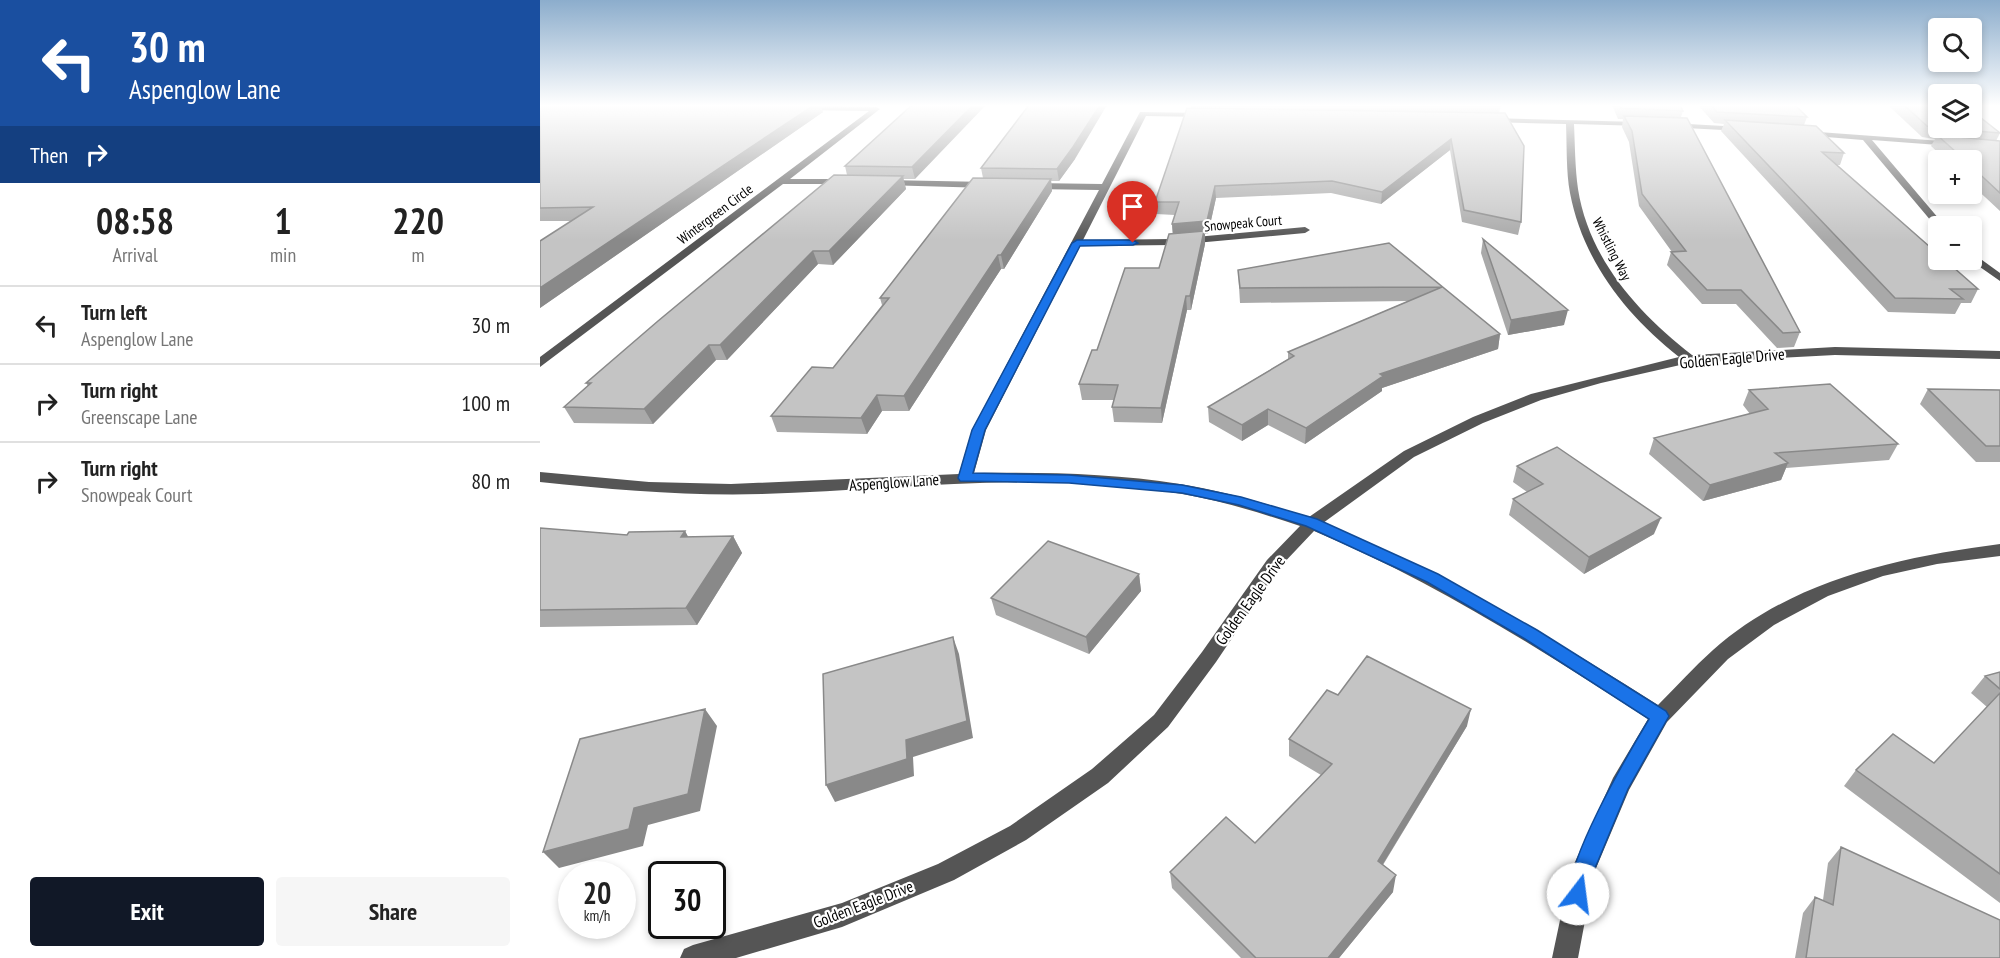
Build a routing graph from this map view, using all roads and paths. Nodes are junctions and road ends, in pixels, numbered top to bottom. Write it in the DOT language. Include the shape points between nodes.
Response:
graph roads {
  1 [pos="822,150"];
  2 [pos="1124,150"];
  3 [pos="1572,150"];
  4 [pos="1876,150"];
  5 [pos="781,181"];
  6 [pos="862,182"];
  7 [pos="874,183"];
  8 [pos="1001,185"];
  9 [pos="1024,186"];
  10 [pos="1105,187"];
  11 [pos="1932,216"];
  12 [pos="1305,230"];
  13 [pos="1077,243"];
  14 [pos="1982,264"];
  15 [pos="2000,278"];
  16 [pos="2000,356"];
  17 [pos="1689,359"];
  18 [pos="540,363"];
  19 [pos="540,477"];
  20 [pos="965,478"];
  21 [pos="1312,523"];
  22 [pos="2000,550"];
  23 [pos="1660,716"];
  24 [pos="693,958"];
  25 [pos="1566,958"];
  1 -- 5 [label="street, Wintergreen Circle"];
  2 -- 10 [label="street"];
  3 -- 17 [label="street, Whistling Way" via="1574,189 1587,233 1615,288 1663,340"];
  4 -- 11 [label="street"];
  5 -- 6 [label="street"];
  5 -- 18 [label="street, Wintergreen Circle"];
  7 -- 8 [label="street"];
  9 -- 10 [label="street"];
  10 -- 13 [label="street"];
  12 -- 13 [label="street, Snowpeak Court" via="1174,242"];
  13 -- 20 [label="street" via="979,430"];
  14 -- 15 [label="street"];
  16 -- 17 [label="street, Golden Eagle Drive" via="1835,351"];
  17 -- 21 [label="street, Golden Eagle Drive" via="1557,391 1478,420 1408,454"];
  19 -- 20 [label="street, Aspenglow Lane" via="757,489"];
  20 -- 21 [label="street, Aspenglow Lane" via="1069,479 1182,489 1241,501"];
  21 -- 23 [label="street, Aspenglow Lane" via="1413,567 1531,634"];
  21 -- 24 [label="street, Golden Eagle Drive" via="1273,564 1161,721 1100,776 1018,833 946,872 842,915"];
  22 -- 23 [label="street" via="1880,571 1822,592 1768,620 1720,654"];
  23 -- 25 [label="street" via="1621,785 1582,873"];
}
